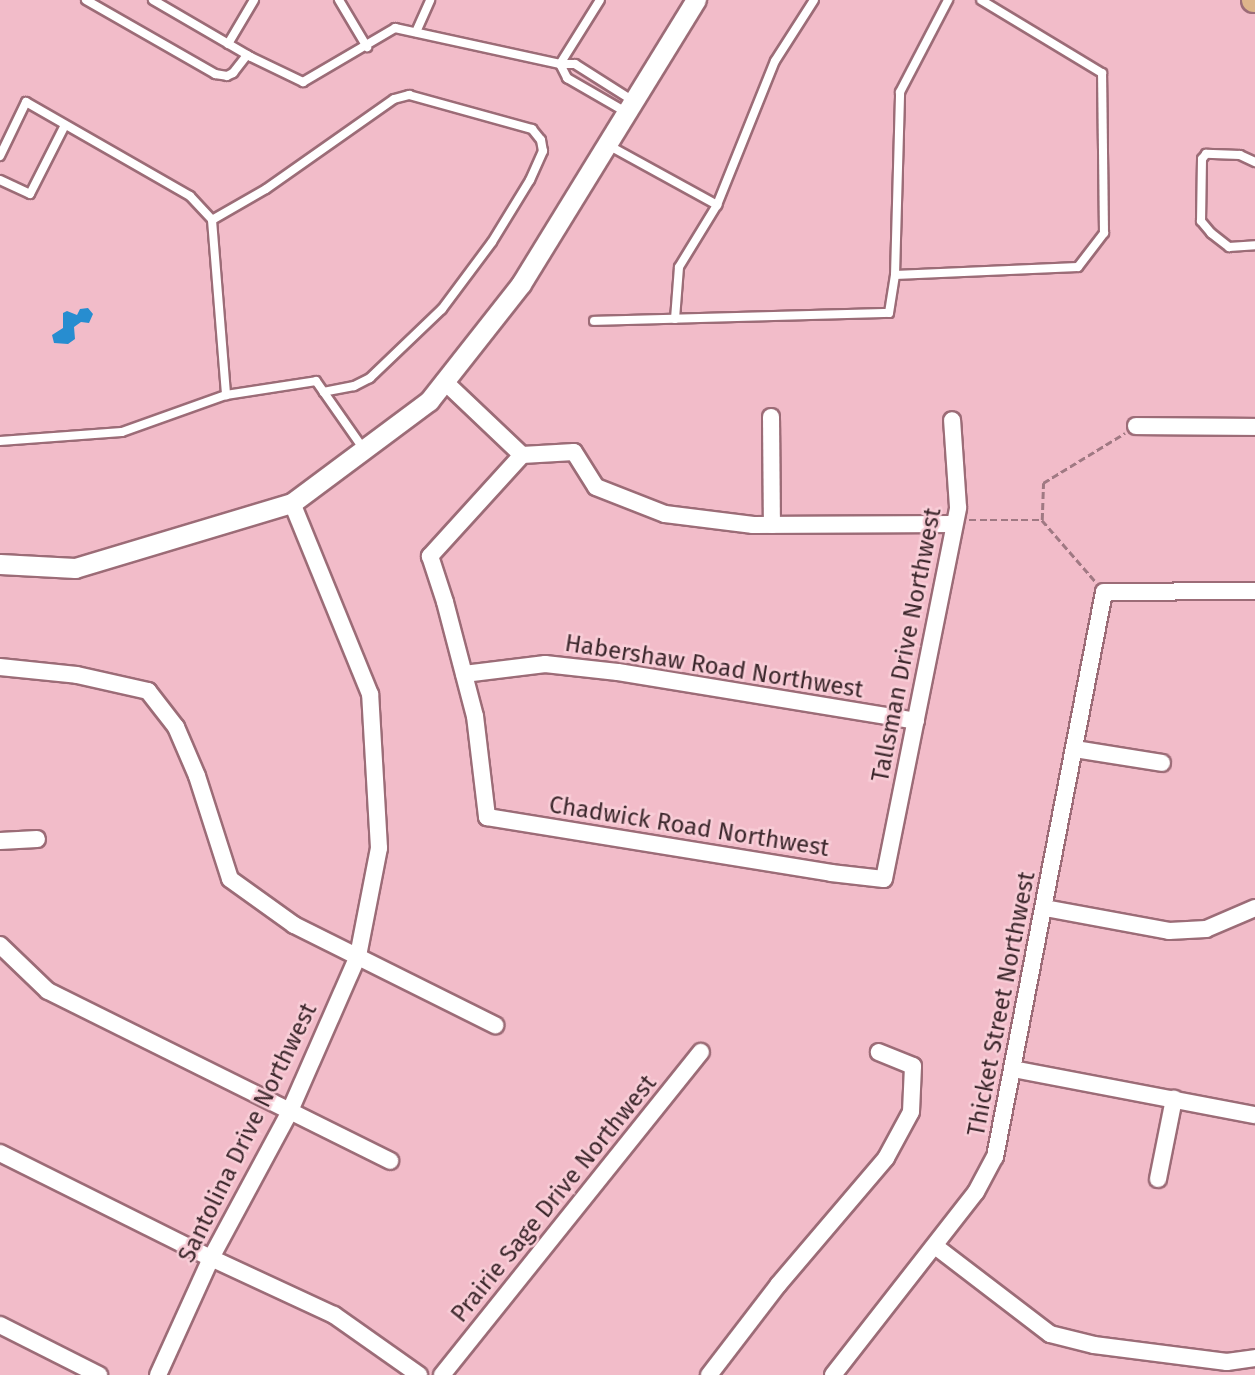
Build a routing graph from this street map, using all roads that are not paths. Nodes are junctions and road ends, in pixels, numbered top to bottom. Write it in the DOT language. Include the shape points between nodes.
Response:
graph roads {
  1 [pos="86,0"];
  2 [pos="153,0"];
  3 [pos="254,0"];
  4 [pos="339,0"];
  5 [pos="430,0"];
  6 [pos="600,0"];
  7 [pos="696,0"];
  8 [pos="814,0"];
  9 [pos="948,0"];
  10 [pos="981,0"];
  11 [pos="416,32"];
  12 [pos="228,44"];
  13 [pos="367,47"];
  14 [pos="247,55"];
  15 [pos="560,64"];
  16 [pos="630,106"];
  17 [pos="65,125"];
  18 [pos="606,144"];
  19 [pos="0,156"];
  20 [pos="1255,162"];
  21 [pos="0,180"];
  22 [pos="717,205"];
  23 [pos="212,220"];
  24 [pos="1255,245"];
  25 [pos="895,275"];
  26 [pos="675,319"];
  27 [pos="594,321"];
  28 [pos="444,382"];
  29 [pos="324,392"];
  30 [pos="226,395"];
  31 [pos="771,417"];
  32 [pos="952,419"];
  33 [pos="1136,426"];
  34 [pos="1255,427"];
  35 [pos="0,441"];
  36 [pos="365,451"];
  37 [pos="522,455"];
  38 [pos="292,503"];
  39 [pos="955,521"];
  40 [pos="772,525"];
  41 [pos="0,564"];
  42 [pos="1255,591"];
  43 [pos="0,667"];
  44 [pos="464,674"];
  45 [pos="916,721"];
  46 [pos="1075,749"];
  47 [pos="1162,763"];
  48 [pos="37,839"];
  49 [pos="0,841"];
  50 [pos="884,879"];
  51 [pos="1045,908"];
  52 [pos="1253,913"];
  53 [pos="0,945"];
  54 [pos="358,956"];
  55 [pos="495,1025"];
  56 [pos="701,1052"];
  57 [pos="879,1052"];
  58 [pos="1013,1069"];
  59 [pos="1174,1099"];
  60 [pos="289,1113"];
  61 [pos="1255,1115"];
  62 [pos="0,1153"];
  63 [pos="390,1161"];
  64 [pos="1158,1179"];
  65 [pos="935,1246"];
  66 [pos="211,1258"];
  67 [pos="0,1325"];
  68 [pos="1255,1358"];
  69 [pos="99,1375"];
  70 [pos="158,1375"];
  71 [pos="419,1375"];
  72 [pos="442,1375"];
  73 [pos="709,1375"];
  74 [pos="833,1375"];
  1 -- 14 [label="lane" via="215,74 233,73"];
  2 -- 12 [label="lane"];
  3 -- 12 [label="lane"];
  4 -- 13 [label="lane"];
  5 -- 11 [label="lane"];
  6 -- 15 [label="lane"];
  7 -- 16 [label="street"];
  8 -- 22 [label="lane" via="775,61"];
  9 -- 25 [label="lane" via="901,92"];
  10 -- 25 [label="lane" via="1102,73 1104,233 1078,267"];
  11 -- 13 [label="lane" via="395,28"];
  11 -- 15 [label="lane"];
  12 -- 14 [label="lane"];
  13 -- 14 [label="lane" via="303,82"];
  15 -- 16 [label="lane" via="575,64"];
  15 -- 16 [label="lane" via="567,79"];
  16 -- 18 [label="street"];
  17 -- 19 [label="lane" via="26,102"];
  17 -- 21 [label="lane" via="30,194"];
  17 -- 23 [label="lane" via="190,196"];
  18 -- 22 [label="lane"];
  18 -- 28 [label="street" via="521,285"];
  20 -- 24 [label="lane" via="1240,155 1206,154 1202,159 1201,220 1229,247"];
  22 -- 26 [label="lane" via="679,267"];
  23 -- 29 [label="lane" via="266,189 394,99 409,95 532,130 541,140 543,151 530,180 492,242 442,309 370,378"];
  23 -- 30 [label="lane"];
  25 -- 26 [label="lane" via="889,313"];
  26 -- 27 [label="lane"];
  28 -- 36 [label="street" via="429,401"];
  28 -- 37 [label="street"];
  29 -- 30 [label="lane" via="316,381"];
  29 -- 36 [label="lane"];
  30 -- 35 [label="lane" via="122,432"];
  31 -- 40 [label="street"];
  32 -- 39 [label="street, Tallsman Drive Northwest"];
  33 -- 34 [label="street"];
  36 -- 38 [label="street"];
  37 -- 40 [label="street" via="574,452 596,487 665,514"];
  37 -- 44 [label="street" via="430,556"];
  38 -- 41 [label="street" via="75,568"];
  38 -- 54 [label="street, Santolina Drive Northwest" via="370,694 379,848"];
  39 -- 40 [label="street"];
  39 -- 45 [label="street, Tallsman Drive Northwest"];
  42 -- 46 [label="street, Thicket Street Northwest" via="1104,592"];
  43 -- 54 [label="street" via="77,675 148,691 176,727 230,879 294,925"];
  44 -- 45 [label="street, Habershaw Road Northwest" via="545,664"];
  44 -- 50 [label="street, Chadwick Road Northwest" via="475,716 487,817"];
  45 -- 50 [label="street, Tallsman Drive Northwest"];
  46 -- 47 [label="street"];
  46 -- 51 [label="street, Thicket Street Northwest"];
  48 -- 49 [label="street"];
  51 -- 52 [label="street" via="1169,931 1206,929"];
  51 -- 58 [label="street, Thicket Street Northwest"];
  53 -- 60 [label="street" via="48,990"];
  54 -- 55 [label="street"];
  54 -- 60 [label="street, Santolina Drive Northwest"];
  56 -- 72 [label="street, Prairie Sage Drive Northwest"];
  57 -- 73 [label="street" via="913,1066 911,1112 886,1158"];
  58 -- 59 [label="street"];
  58 -- 65 [label="street, Thicket Street Northwest" via="986,1179"];
  59 -- 61 [label="street"];
  59 -- 64 [label="street"];
  60 -- 63 [label="street"];
  60 -- 66 [label="street, Santolina Drive Northwest"];
  62 -- 66 [label="street"];
  65 -- 68 [label="street" via="1051,1334 1094,1345 1227,1362"];
  65 -- 74 [label="street, Thicket Street Northwest"];
  66 -- 70 [label="street, Santolina Drive Northwest"];
  66 -- 71 [label="street" via="334,1315"];
  67 -- 69 [label="street"];
}
